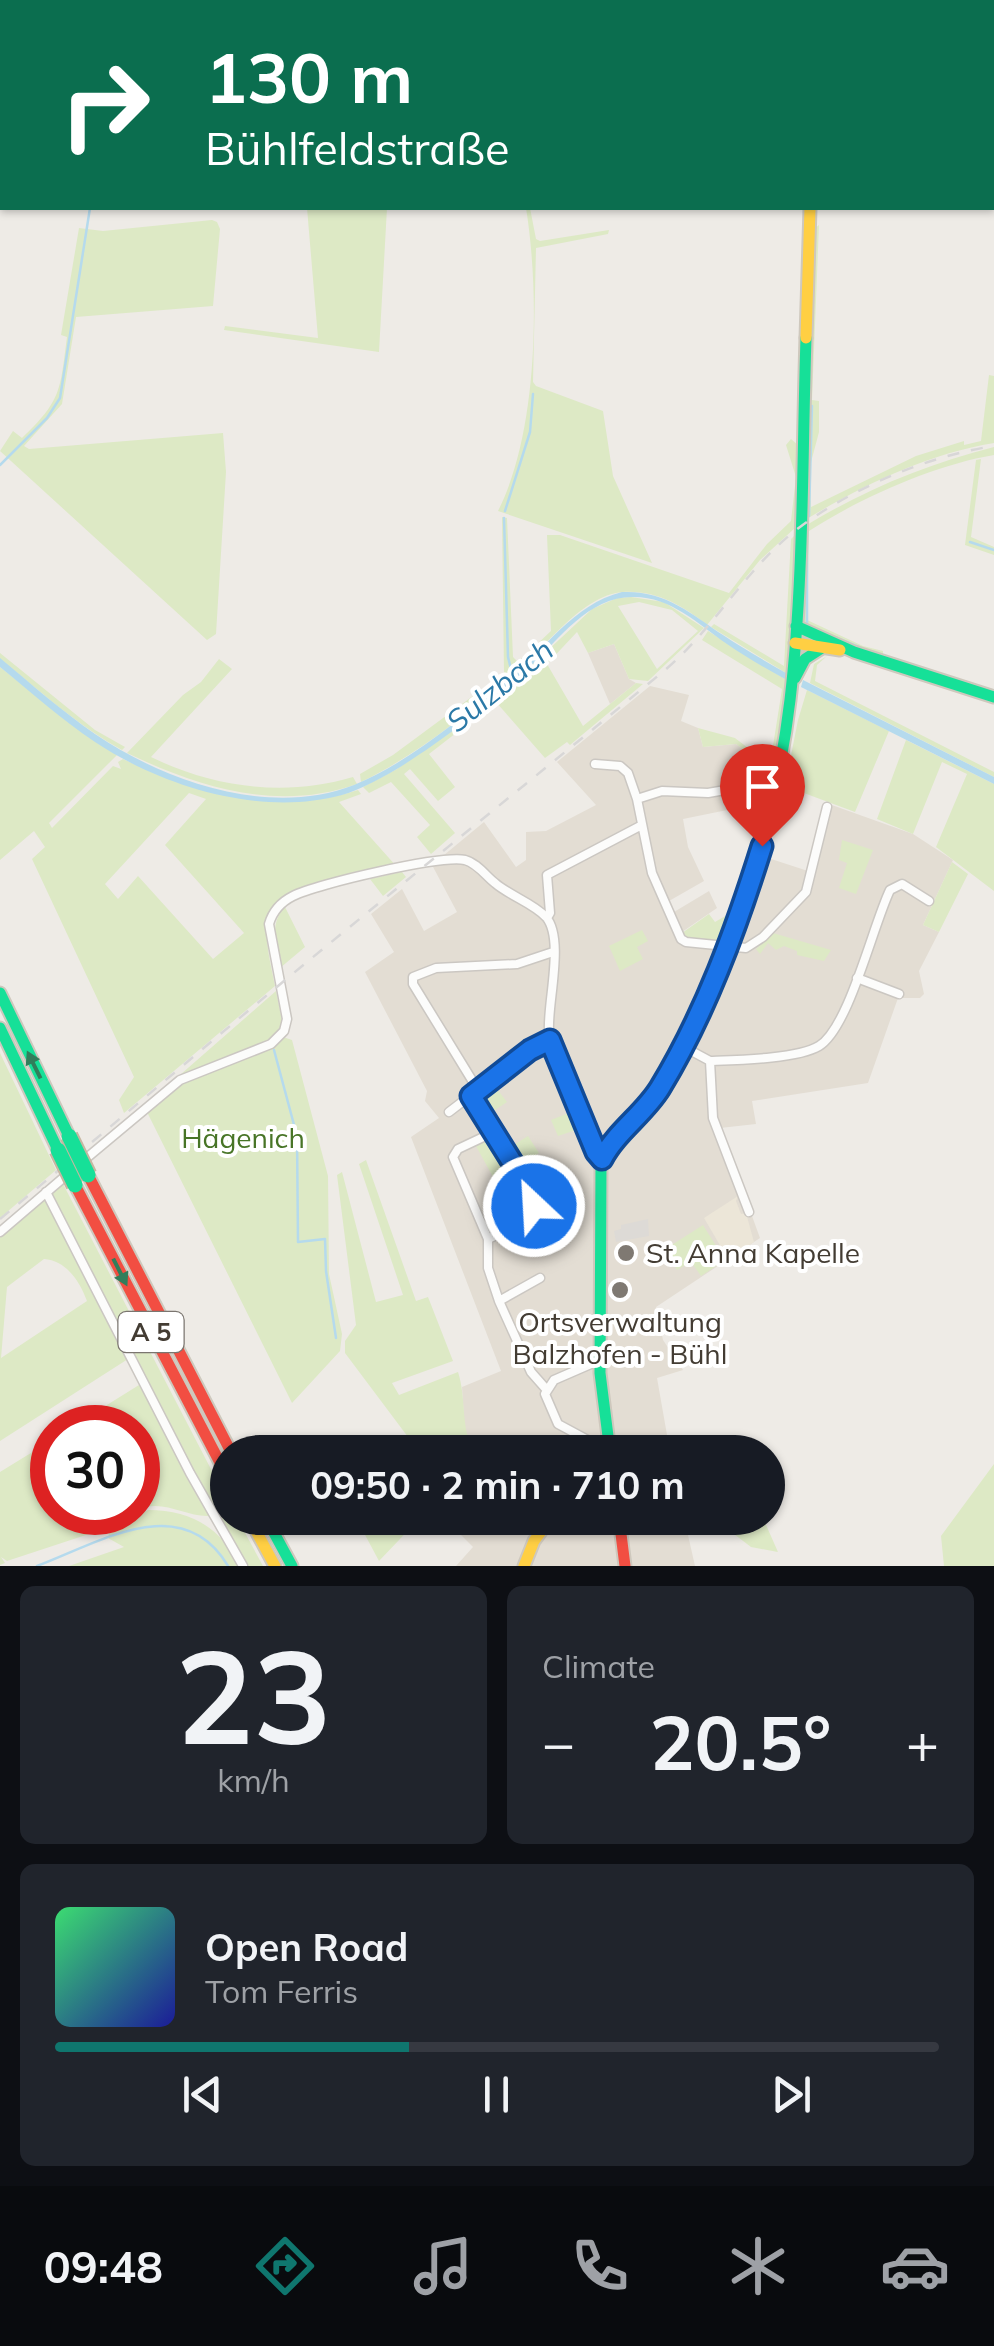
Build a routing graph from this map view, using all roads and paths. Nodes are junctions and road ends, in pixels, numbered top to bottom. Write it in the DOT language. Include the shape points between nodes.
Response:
graph roads {
  1 [pos="810,210"];
  2 [pos="795,634"];
  3 [pos="823,648"];
  4 [pos="854,652"];
  5 [pos="794,676"];
  6 [pos="994,697"];
  7 [pos="595,764"];
  8 [pos="777,781"];
  9 [pos="637,799"];
  10 [pos="828,807"];
  11 [pos="642,825"];
  12 [pos="929,900"];
  13 [pos="547,918"];
  14 [pos="727,946"];
  15 [pos="553,952"];
  16 [pos="856,978"];
  17 [pos="0,993"];
  18 [pos="899,994"];
  19 [pos="0,1028"];
  20 [pos="550,1040"];
  21 [pos="682,1046"];
  22 [pos="710,1060"];
  23 [pos="475,1093"];
  24 [pos="449,1112"];
  25 [pos="494,1132"];
  26 [pos="63,1143"];
  27 [pos="602,1159"];
  28 [pos="82,1180"];
  29 [pos="46,1192"];
  30 [pos="749,1212"];
  31 [pos="0,1232"];
  32 [pos="488,1239"];
  33 [pos="540,1278"];
  34 [pos="499,1301"];
  35 [pos="600,1360"];
  36 [pos="546,1388"];
  37 [pos="223,1435"];
  38 [pos="578,1435"];
  39 [pos="608,1435"];
  40 [pos="210,1441"];
  41 [pos="258,1535"];
  42 [pos="275,1535"];
  43 [pos="538,1535"];
  44 [pos="621,1535"];
  45 [pos="244,1566"];
  46 [pos="275,1566"];
  47 [pos="292,1566"];
  48 [pos="524,1566"];
  49 [pos="625,1566"];
  1 -- 2 [label="main road"];
  2 -- 3 [label="main road"];
  2 -- 4 [label="main road"];
  2 -- 5 [label="main road"];
  3 -- 4 [label="main road"];
  3 -- 5 [label="main road" via="805,658"];
  4 -- 6 [label="main road"];
  5 -- 8 [label="main road"];
  7 -- 9 [label="street" via="625,768"];
  8 -- 9 [label="street"];
  8 -- 14 [label="main road"];
  9 -- 11 [label="street"];
  10 -- 14 [label="street" via="802,898 752,945"];
  11 -- 13 [label="street" via="547,875"];
  11 -- 14 [label="street" via="652,873 682,939"];
  12 -- 16 [label="street" via="902,884 893,886"];
  13 -- 15 [label="street"];
  13 -- 29 [label="street" via="464,860 296,894 278,906 269,924 286,1018 282,1034 180,1080"];
  14 -- 21 [label="main road"];
  15 -- 20 [label="street"];
  15 -- 23 [label="street" via="517,964 436,968 413,976"];
  16 -- 18 [label="street"];
  16 -- 22 [label="street" via="837,1027 819,1046"];
  26 -- 17 [label="main road, A 5, one-way"];
  19 -- 26 [label="main road, A 5"];
  20 -- 23 [label="street"];
  20 -- 27 [label="street"];
  21 -- 22 [label="street"];
  21 -- 27 [label="main road" via="650,1103"];
  22 -- 30 [label="street" via="713,1118"];
  23 -- 24 [label="street"];
  23 -- 25 [label="street"];
  25 -- 32 [label="street" via="452,1157"];
  25 -- 32 [label="street" via="534,1202 525,1222"];
  26 -- 28 [label="main road, A 5, bridge"];
  27 -- 35 [label="main road"];
  28 -- 37 [label="main road, A 5"];
  28 -- 40 [label="main road, A 5, one-way"];
  29 -- 31 [label="street"];
  29 -- 45 [label="street"];
  32 -- 34 [label="street" via="486,1260"];
  33 -- 34 [label="street"];
  34 -- 36 [label="street" via="531,1372"];
  35 -- 36 [label="street"];
  35 -- 39 [label="main road"];
  36 -- 38 [label="street" via="558,1424"];
  41 -- 46 [label="main road"];
  42 -- 47 [label="main road"];
  43 -- 48 [label="main road"];
  44 -- 49 [label="main road"];
}
